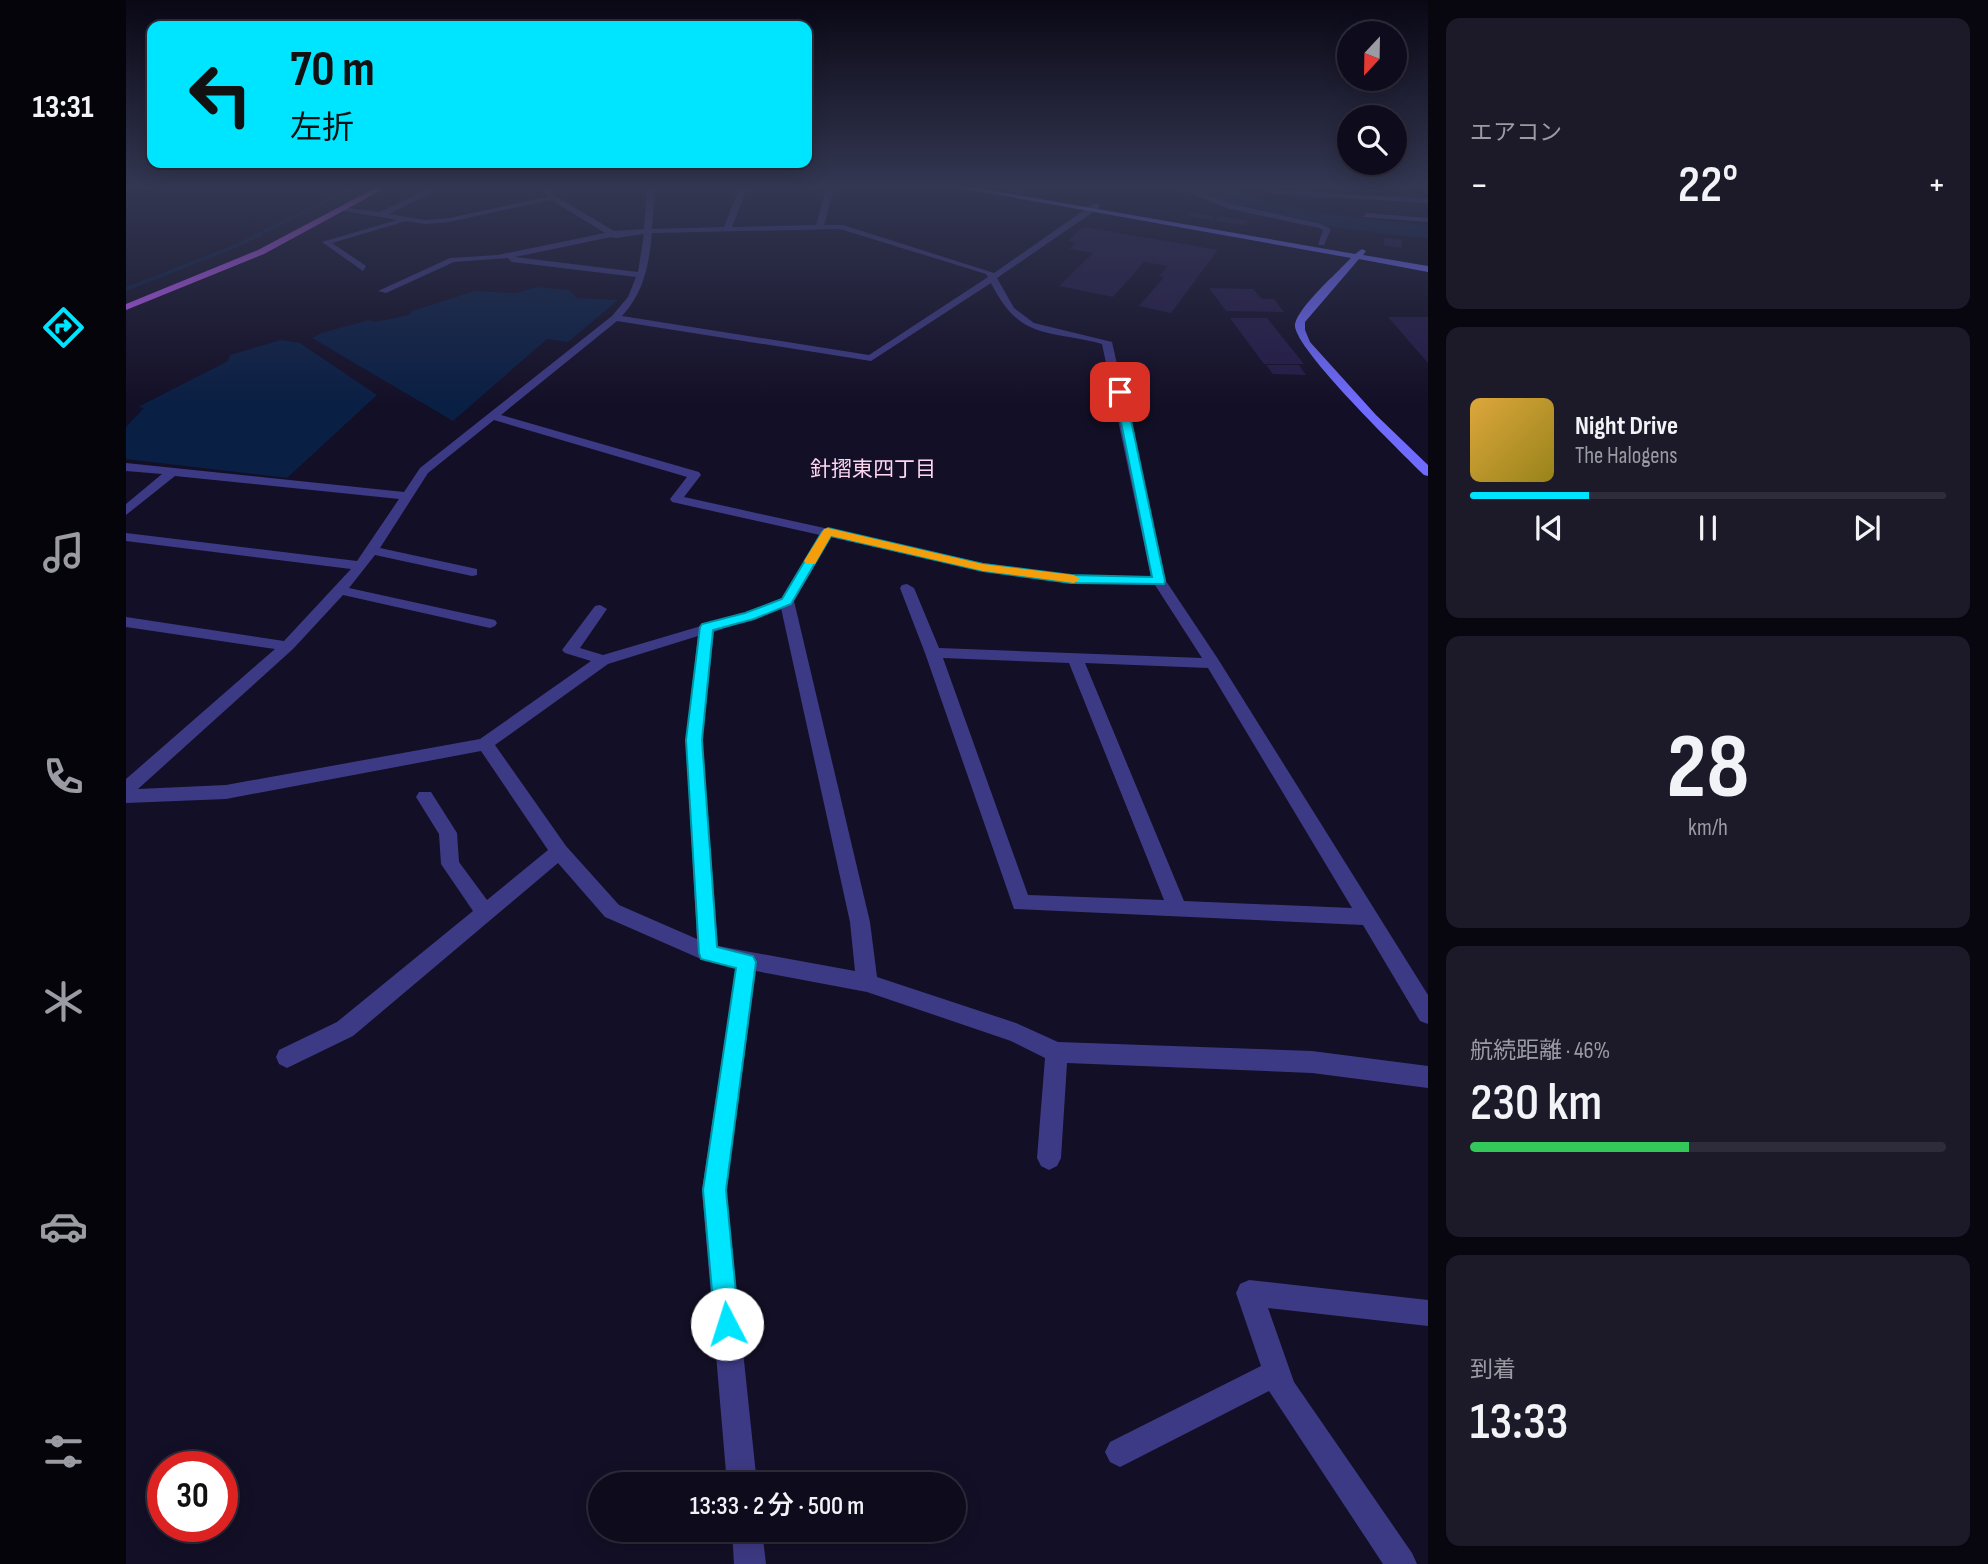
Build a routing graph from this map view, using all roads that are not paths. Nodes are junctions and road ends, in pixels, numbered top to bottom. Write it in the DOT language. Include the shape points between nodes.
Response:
graph roads {
  1 [pos="227,259"];
  2 [pos="246,259"];
  3 [pos="350,259"];
  4 [pos="468,259"];
  5 [pos="514,259"];
  6 [pos="643,259"];
  7 [pos="946,259"];
  8 [pos="1018,259"];
  9 [pos="1354,259"];
  10 [pos="1382,259"];
  11 [pos="1408,259"];
  12 [pos="1428,261"];
  13 [pos="363,268"];
  14 [pos="1428,269"];
  15 [pos="641,275"];
  16 [pos="992,276"];
  17 [pos="383,291"];
  18 [pos="126,299"];
  19 [pos="126,307"];
  20 [pos="615,318"];
  21 [pos="492,416"];
  22 [pos="126,467"];
  23 [pos="172,472"];
  24 [pos="1428,472"];
  25 [pos="408,496"];
  26 [pos="126,511"];
  27 [pos="828,532"];
  28 [pos="126,537"];
  29 [pos="372,551"];
  30 [pos="361,566"];
  31 [pos="472,572"];
  32 [pos="1159,581"];
  33 [pos="906,588"];
  34 [pos="340,590"];
  35 [pos="787,601"];
  36 [pos="600,609"];
  37 [pos="126,622"];
  38 [pos="490,623"];
  39 [pos="707,627"];
  40 [pos="288,646"];
  41 [pos="933,653"];
  42 [pos="1075,659"];
  43 [pos="603,660"];
  44 [pos="1213,663"];
  45 [pos="485,744"];
  46 [pos="127,789"];
  47 [pos="425,797"];
  48 [pos="559,852"];
  49 [pos="1177,909"];
  50 [pos="485,913"];
  51 [pos="1370,917"];
  52 [pos="708,953"];
  53 [pos="747,962"];
  54 [pos="867,983"];
  55 [pos="1428,1014"];
  56 [pos="1057,1052"];
  57 [pos="287,1057"];
  58 [pos="1428,1077"];
  59 [pos="1049,1158"];
  60 [pos="1428,1313"];
  61 [pos="1277,1372"];
  62 [pos="1120,1451"];
  63 [pos="742,1472"];
  64 [pos="748,1542"];
  65 [pos="750,1564"];
  66 [pos="1401,1564"];
  1 -- 18 [label="main road"];
  2 -- 19 [label="main road"];
  3 -- 13 [label="street"];
  4 -- 17 [label="street" via="453,260"];
  5 -- 15 [label="street"];
  6 -- 15 [label="street"];
  7 -- 16 [label="street"];
  8 -- 16 [label="street"];
  9 -- 24 [label="main road" via="1306,312 1300,330 1327,368"];
  10 -- 14 [label="main road"];
  11 -- 12 [label="main road"];
  15 -- 20 [label="street" via="634,296"];
  16 -- 20 [label="street" via="871,358"];
  16 -- 32 [label="street" via="1011,310 1026,322 1110,345"];
  20 -- 21 [label="street"];
  21 -- 25 [label="street" via="424,471"];
  21 -- 27 [label="street" via="695,475 676,499"];
  22 -- 23 [label="street"];
  23 -- 25 [label="street"];
  23 -- 26 [label="street"];
  25 -- 29 [label="street"];
  27 -- 32 [label="street" via="983,567 1071,579"];
  27 -- 35 [label="street"];
  28 -- 30 [label="street"];
  29 -- 30 [label="street"];
  29 -- 31 [label="street"];
  30 -- 34 [label="street"];
  32 -- 44 [label="street"];
  33 -- 41 [label="street"];
  34 -- 38 [label="street"];
  34 -- 40 [label="street"];
  35 -- 39 [label="street"];
  35 -- 54 [label="street" via="860,922"];
  36 -- 43 [label="street" via="570,650"];
  37 -- 40 [label="street"];
  39 -- 43 [label="street"];
  39 -- 52 [label="street" via="694,740"];
  40 -- 46 [label="street"];
  41 -- 42 [label="street"];
  41 -- 49 [label="street" via="1021,903"];
  42 -- 44 [label="street"];
  42 -- 49 [label="street"];
  43 -- 45 [label="street"];
  44 -- 51 [label="street"];
  45 -- 46 [label="street" via="226,792"];
  45 -- 48 [label="street"];
  47 -- 50 [label="street" via="448,833 450,864"];
  48 -- 50 [label="street"];
  48 -- 52 [label="street" via="612,911"];
  49 -- 51 [label="street"];
  50 -- 57 [label="street" via="345,1030"];
  51 -- 55 [label="street"];
  52 -- 53 [label="street"];
  53 -- 54 [label="street"];
  53 -- 63 [label="street" via="715,1190"];
  54 -- 56 [label="street" via="1016,1032"];
  56 -- 58 [label="street" via="1312,1062"];
  56 -- 59 [label="street"];
  60 -- 61 [label="street" via="1248,1293"];
  61 -- 62 [label="street"];
  61 -- 66 [label="street" via="1283,1390"];
  64 -- 65 [label="street"];
}
